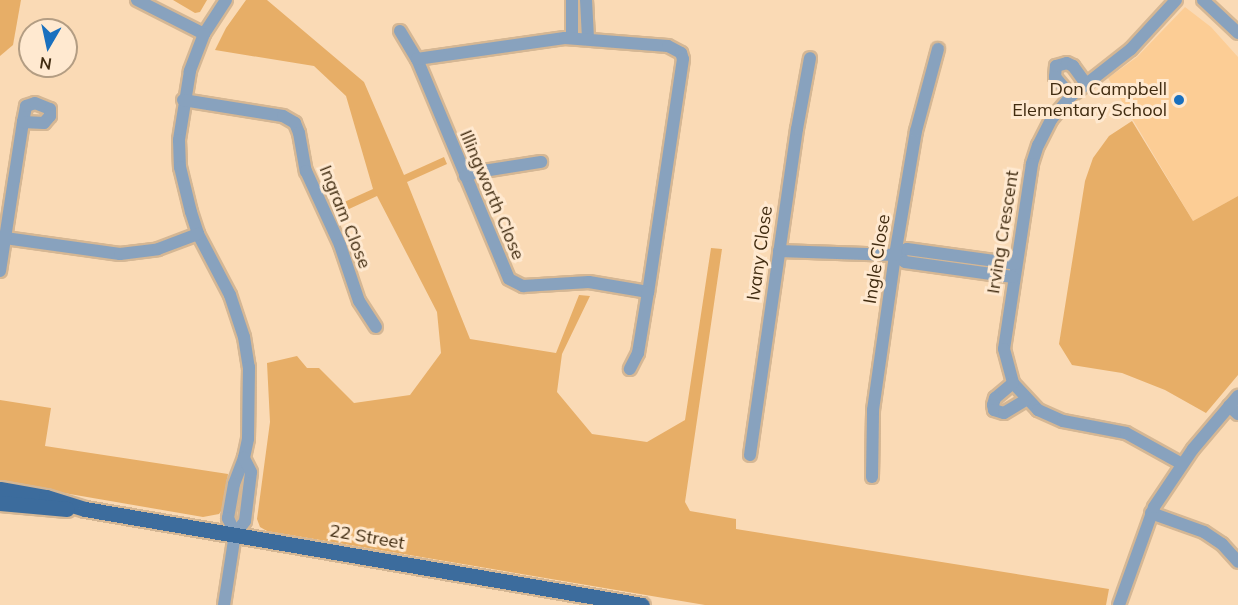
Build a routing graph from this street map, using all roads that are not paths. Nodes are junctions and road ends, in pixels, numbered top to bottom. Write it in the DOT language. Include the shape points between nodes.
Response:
graph roads {
  1 [pos="137,0"];
  2 [pos="226,0"];
  3 [pos="572,0"];
  4 [pos="586,0"];
  5 [pos="1176,0"];
  6 [pos="1203,0"];
  7 [pos="400,31"];
  8 [pos="1238,33"];
  9 [pos="204,34"];
  10 [pos="572,38"];
  11 [pos="588,39"];
  12 [pos="938,49"];
  13 [pos="810,58"];
  14 [pos="417,59"];
  15 [pos="1086,84"];
  16 [pos="1071,96"];
  17 [pos="183,100"];
  18 [pos="23,122"];
  19 [pos="541,162"];
  20 [pos="465,176"];
  21 [pos="198,234"];
  22 [pos="5,237"];
  23 [pos="778,251"];
  24 [pos="896,255"];
  25 [pos="956,255"];
  26 [pos="1016,264"];
  27 [pos="954,268"];
  28 [pos="0,271"];
  29 [pos="1013,278"];
  30 [pos="648,292"];
  31 [pos="376,327"];
  32 [pos="630,369"];
  33 [pos="1013,384"];
  34 [pos="1238,396"];
  35 [pos="1026,399"];
  36 [pos="1233,410"];
  37 [pos="750,455"];
  38 [pos="1182,464"];
  39 [pos="872,477"];
  40 [pos="0,489"];
  41 [pos="0,503"];
  42 [pos="85,509"];
  43 [pos="1151,513"];
  44 [pos="235,534"];
  45 [pos="1238,562"];
  46 [pos="1124,601"];
  47 [pos="224,605"];
  48 [pos="642,605"];
  1 -- 9 [label="street"];
  2 -- 9 [label="street"];
  3 -- 10 [label="street"];
  4 -- 11 [label="street"];
  5 -- 15 [label="street, Irving Crescent" via="1131,49"];
  6 -- 8 [label="street"];
  7 -- 14 [label="street, Illingworth Close"];
  9 -- 17 [label="street"];
  10 -- 11 [label="street"];
  10 -- 14 [label="street"];
  11 -- 30 [label="street" via="668,46 684,59"];
  12 -- 24 [label="street, Ingle Close" via="916,131"];
  13 -- 23 [label="street, Ivany Close"];
  14 -- 20 [label="street, Illingworth Close"];
  15 -- 16 [label="street, Irving Crescent"];
  15 -- 16 [label="street" via="1067,63 1056,66 1055,77"];
  16 -- 26 [label="street, Irving Crescent" via="1051,120 1038,145"];
  17 -- 21 [label="street" via="180,167"];
  17 -- 31 [label="street, Ingram Close" via="283,116 295,123 306,171 340,245 359,301"];
  18 -- 22 [label="street"];
  19 -- 20 [label="street"];
  20 -- 30 [label="street, Illingworth Close" via="507,275 515,284 590,282"];
  21 -- 22 [label="street" via="158,249 120,254"];
  21 -- 44 [label="street" via="230,295 244,337 250,397 244,458 228,518"];
  22 -- 28 [label="street"];
  23 -- 24 [label="street"];
  23 -- 37 [label="street, Ivany Close"];
  24 -- 25 [label="street" via="907,249"];
  24 -- 27 [label="street" via="905,262"];
  24 -- 39 [label="street, Ingle Close" via="873,410"];
  25 -- 26 [label="street"];
  25 -- 27 [label="street"];
  26 -- 29 [label="street, Irving Crescent"];
  27 -- 29 [label="street"];
  29 -- 33 [label="street, Irving Crescent" via="1004,349"];
  30 -- 32 [label="street" via="638,353"];
  33 -- 35 [label="street, Irving Crescent"];
  33 -- 35 [label="street" via="993,401 994,410 1004,413"];
  34 -- 36 [label="street"];
  35 -- 38 [label="street, Irving Crescent" via="1052,417 1126,433"];
  36 -- 38 [label="street"];
  38 -- 43 [label="street"];
  40 -- 42 [label="main road, 22 Street"];
  41 -- 42 [label="main road, 22 Street" via="55,510"];
  42 -- 44 [label="main road, 22 Street"];
  43 -- 45 [label="street" via="1204,532"];
  43 -- 46 [label="street"];
  44 -- 47 [label="street"];
  44 -- 48 [label="main road, 22 Street"];
}
